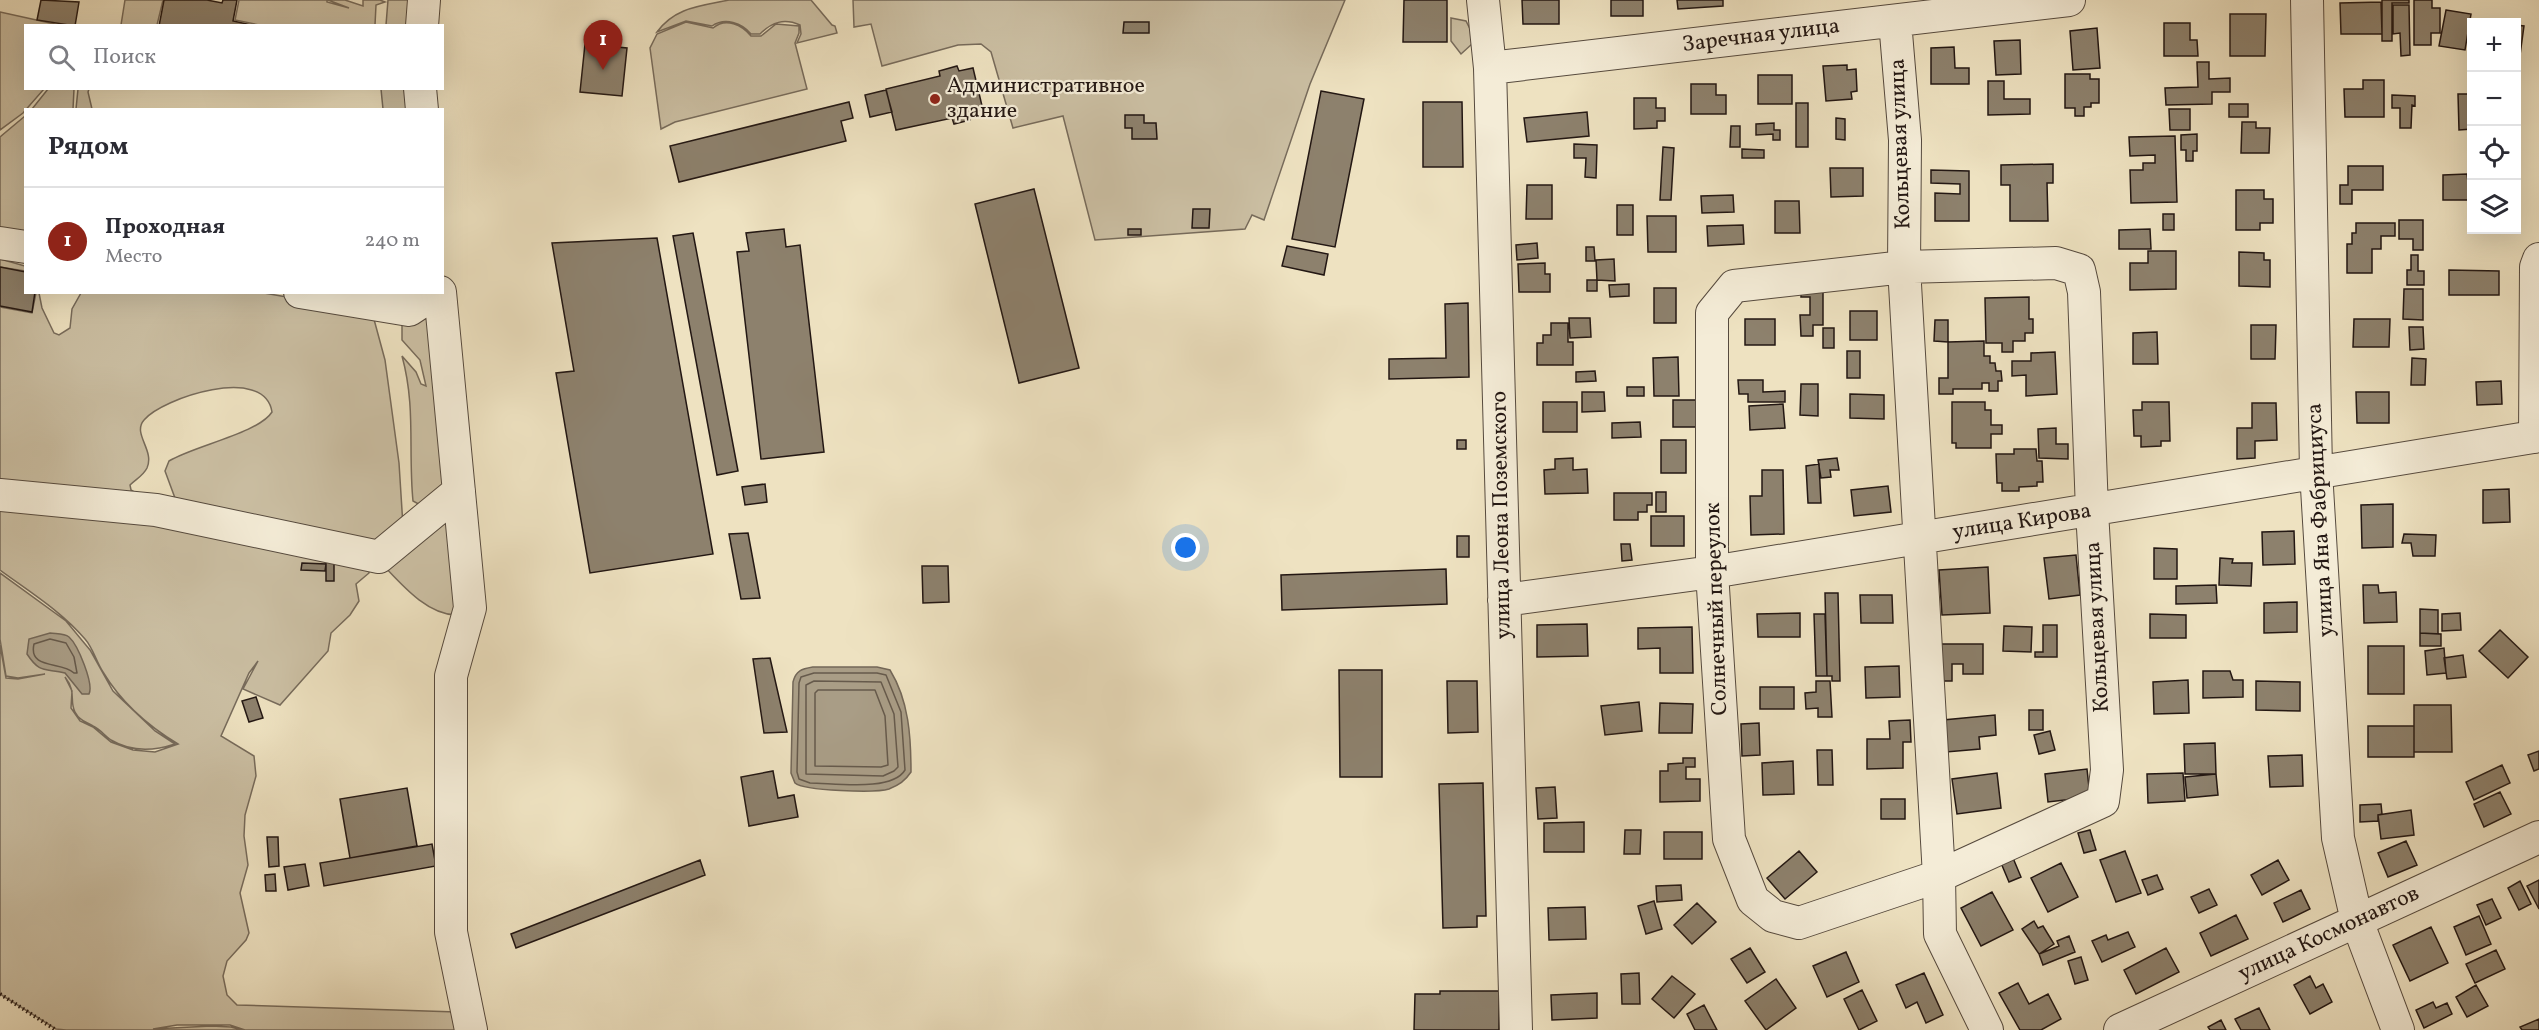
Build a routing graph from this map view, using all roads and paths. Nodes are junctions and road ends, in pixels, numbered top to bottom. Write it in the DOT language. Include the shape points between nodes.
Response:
graph roads {
  1 [pos="424,0"];
  2 [pos="1483,0"];
  3 [pos="2069,0"];
  4 [pos="2307,0"];
  5 [pos="1894,21"];
  6 [pos="422,24"];
  7 [pos="1490,68"];
  8 [pos="420,90"];
  9 [pos="422,108"];
  10 [pos="0,243"];
  11 [pos="24,247"];
  12 [pos="2539,259"];
  13 [pos="1904,267"];
  14 [pos="312,294"];
  15 [pos="435,294"];
  16 [pos="438,294"];
  17 [pos="1712,314"];
  18 [pos="2537,436"];
  19 [pos="2316,471"];
  20 [pos="459,491"];
  21 [pos="0,495"];
  22 [pos="2092,511"];
  23 [pos="1919,539"];
  24 [pos="1712,572"];
  25 [pos="1504,600"];
  26 [pos="2539,837"];
  27 [pos="1940,876"];
  28 [pos="1753,900"];
  29 [pos="2357,921"];
  30 [pos="0,994"];
  31 [pos="56,1030"];
  32 [pos="471,1030"];
  33 [pos="1516,1030"];
  34 [pos="1987,1030"];
  35 [pos="2120,1030"];
  36 [pos="2398,1030"];
  1 -- 6 [label="street"];
  2 -- 7 [label="street, улица Леона Поземского"];
  3 -- 5 [label="street, Заречная улица"];
  4 -- 19 [label="street, улица Яна Фабрициуса"];
  5 -- 7 [label="street, Заречная улица"];
  5 -- 13 [label="street, Кольцевая улица" via="1905,141"];
  7 -- 25 [label="street, улица Леона Поземского"];
  8 -- 9 [label="street"];
  10 -- 11 [label="street"];
  12 -- 18 [label="street"];
  13 -- 17 [label="street, Кольцевая улица" via="1734,286"];
  13 -- 22 [label="street, Кольцевая улица" via="2056,263 2079,270 2084,292"];
  13 -- 23 [label="street, Кольцевая улица"];
  14 -- 15 [label="street" via="409,310"];
  16 -- 20 [label="street"];
  17 -- 24 [label="street, Солнечный переулок"];
  18 -- 19 [label="street, улица Кирова"];
  19 -- 22 [label="street, улица Кирова"];
  19 -- 29 [label="street, улица Яна Фабрициуса" via="2338,838"];
  20 -- 21 [label="street" via="379,557 156,510"];
  20 -- 32 [label="street" via="470,608 451,676 451,932"];
  22 -- 23 [label="street, улица Кирова"];
  22 -- 27 [label="street, Кольцевая улица" via="2107,770 2103,801"];
  23 -- 24 [label="street, улица Кирова"];
  23 -- 27 [label="street, Кольцевая улица"];
  24 -- 25 [label="street, улица Кирова"];
  24 -- 28 [label="street, Солнечный переулок" via="1729,839"];
  25 -- 33 [label="street, улица Леона Поземского"];
  26 -- 29 [label="street, улица Космонавтов"];
  27 -- 28 [label="street, Кольцевая улица" via="1799,923 1773,916"];
  27 -- 34 [label="street, Кольцевая улица" via="1940,934"];
  29 -- 35 [label="street, улица Космонавтов"];
  29 -- 36 [label="street, улица Яна Фабрициуса"];
  30 -- 31 [label="path"];
}
